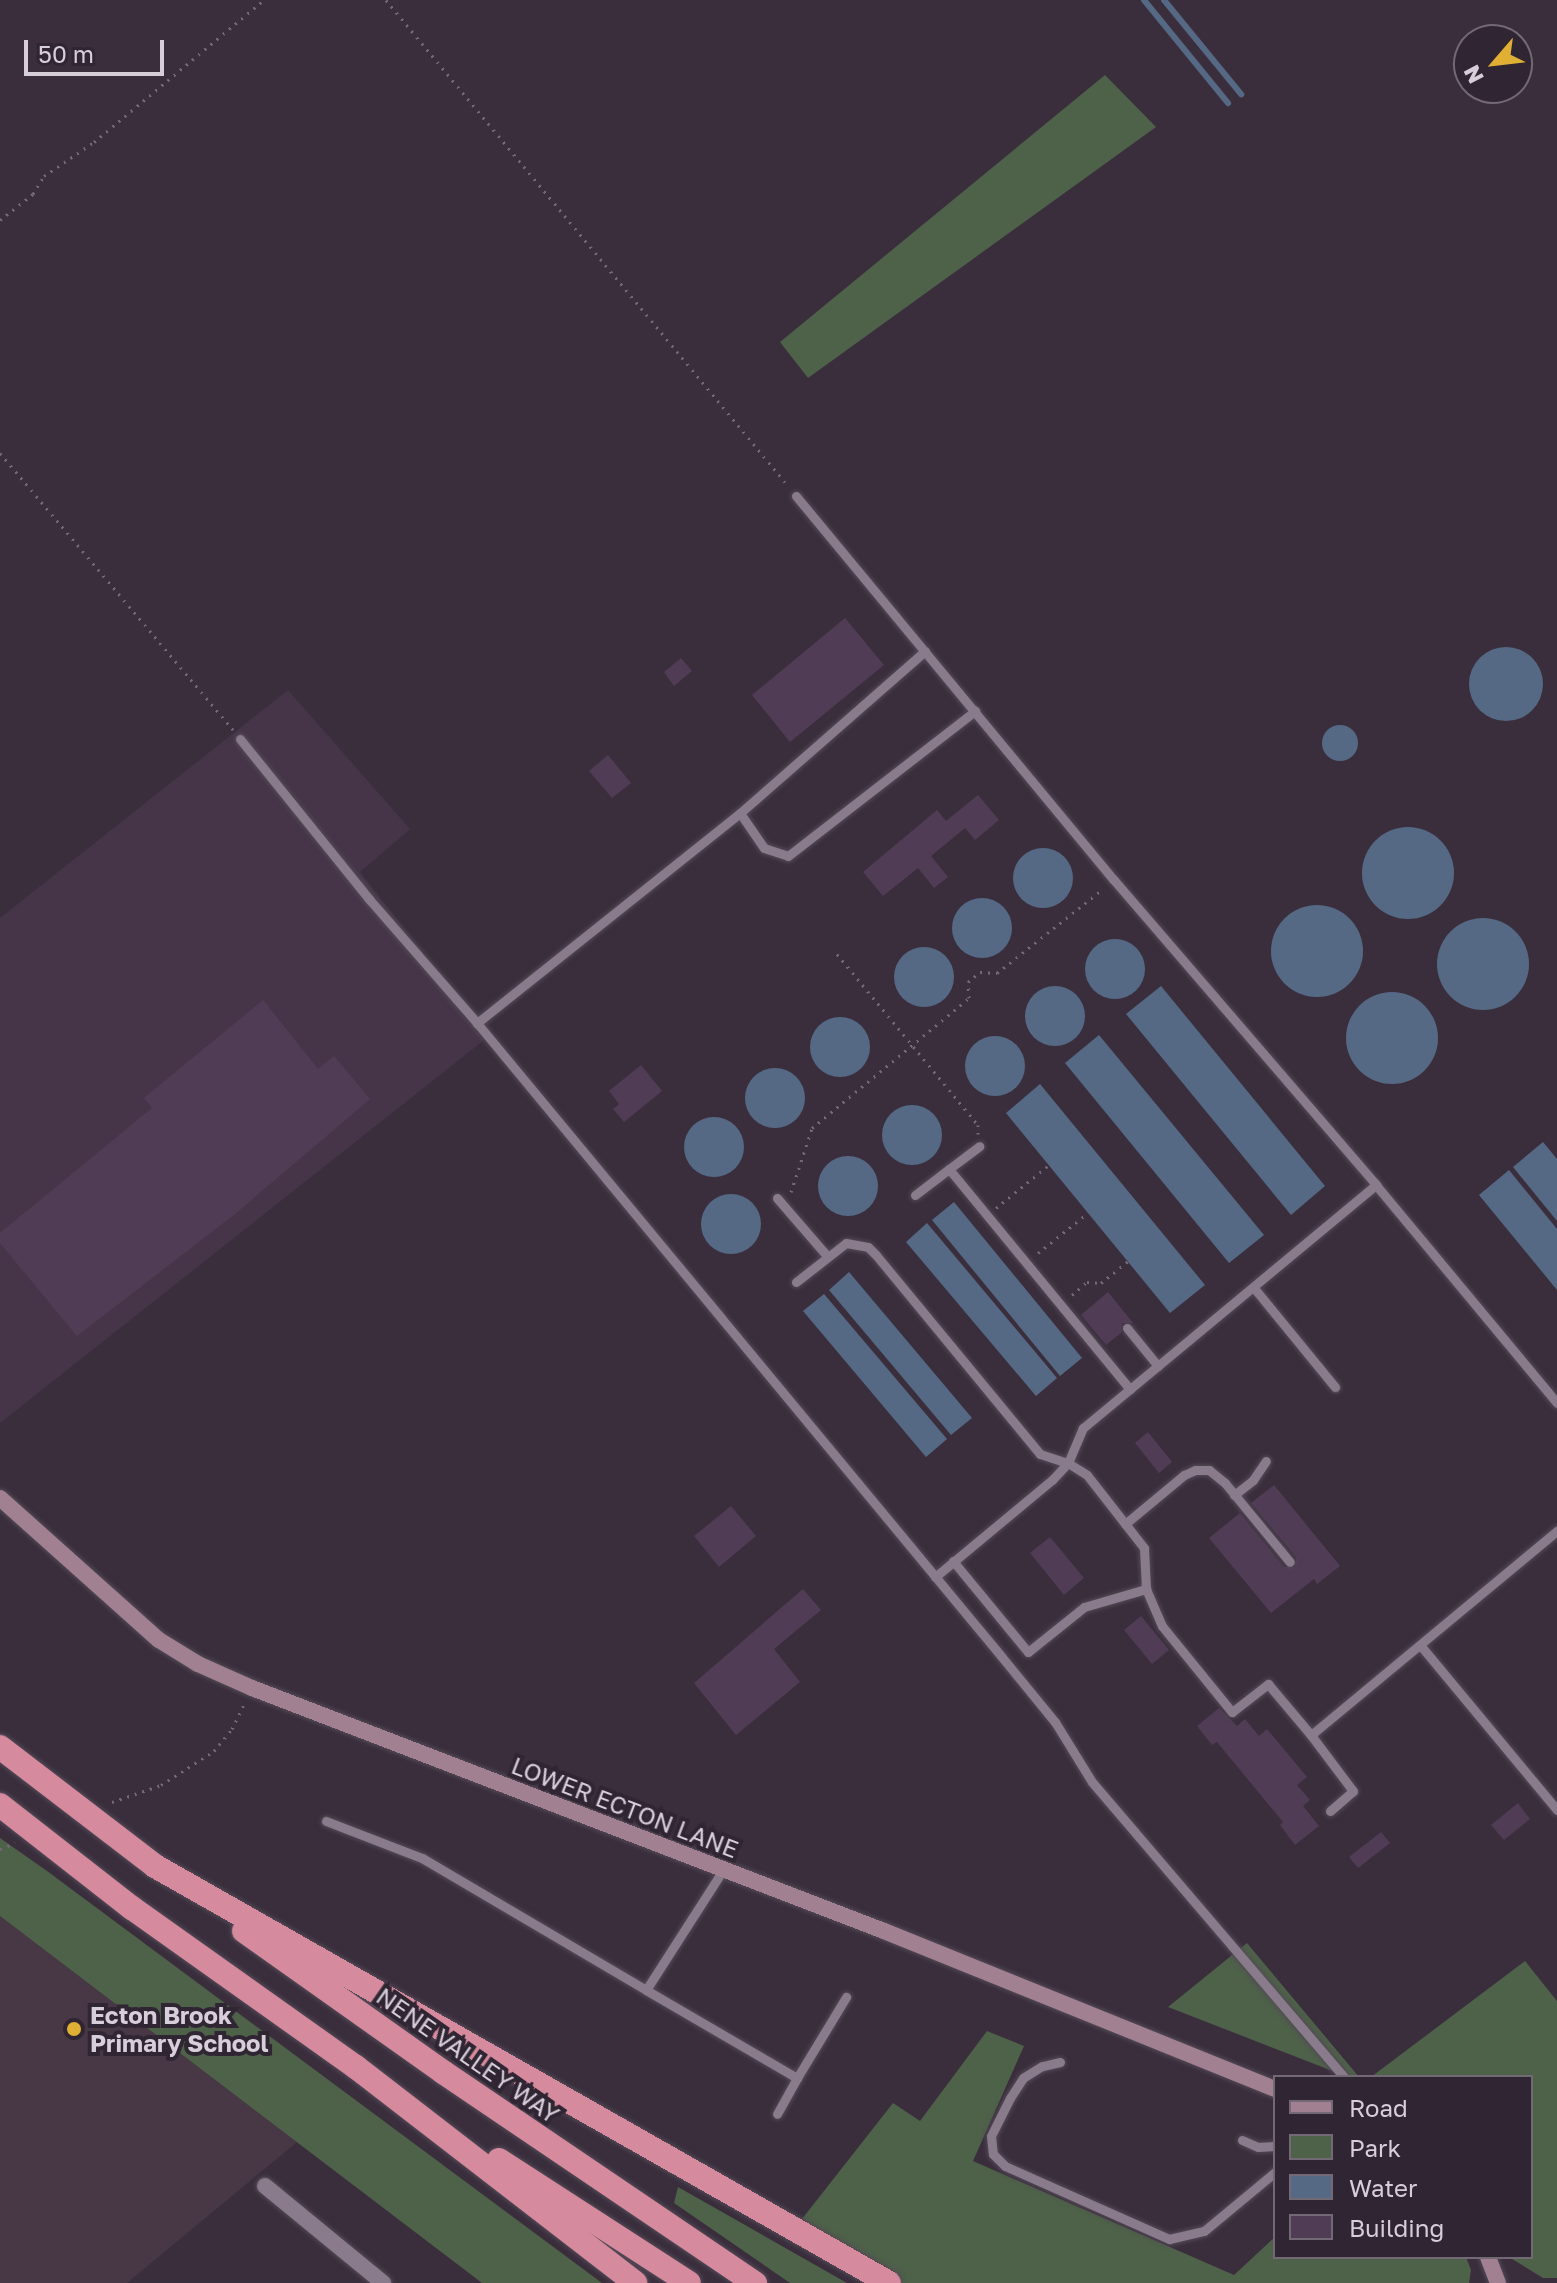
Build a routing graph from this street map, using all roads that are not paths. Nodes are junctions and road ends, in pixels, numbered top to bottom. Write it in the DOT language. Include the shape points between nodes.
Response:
graph roads {
  1 [pos="796,496"];
  2 [pos="925,651"];
  3 [pos="975,711"];
  4 [pos="240,739"];
  5 [pos="740,813"];
  6 [pos="477,1023"];
  7 [pos="979,1146"];
  8 [pos="949,1169"];
  9 [pos="1376,1185"];
  10 [pos="915,1195"];
  11 [pos="777,1198"];
  12 [pos="827,1256"];
  13 [pos="796,1282"];
  14 [pos="1254,1288"];
  15 [pos="1127,1328"];
  16 [pos="1158,1366"];
  17 [pos="1335,1387"];
  18 [pos="1130,1389"];
  19 [pos="1557,1403"];
  20 [pos="1266,1461"];
  21 [pos="1068,1463"];
  22 [pos="1234,1495"];
  23 [pos="0,1498"];
  24 [pos="1125,1524"];
  25 [pos="1557,1531"];
  26 [pos="953,1561"];
  27 [pos="1290,1562"];
  28 [pos="935,1577"];
  29 [pos="1146,1589"];
  30 [pos="1421,1646"];
  31 [pos="1311,1735"];
  32 [pos="0,1747"];
  33 [pos="0,1805"];
  34 [pos="1557,1810"];
  35 [pos="1330,1811"];
  36 [pos="326,1821"];
  37 [pos="155,1866"];
  38 [pos="723,1870"];
  39 [pos="646,1990"];
  40 [pos="846,1997"];
  41 [pos="1060,2062"];
  42 [pos="356,2067"];
  43 [pos="1342,2075"];
  44 [pos="797,2078"];
  45 [pos="1273,2088"];
  46 [pos="777,2114"];
  47 [pos="1242,2140"];
  48 [pos="1273,2146"];
  49 [pos="1273,2174"];
  50 [pos="265,2186"];
  51 [pos="1489,2259"];
  52 [pos="383,2283"];
  53 [pos="635,2283"];
  54 [pos="689,2283"];
  55 [pos="755,2283"];
  56 [pos="889,2283"];
  57 [pos="1498,2283"];
  1 -- 2 [label="lane"];
  2 -- 3 [label="lane"];
  2 -- 5 [label="lane"];
  3 -- 5 [label="lane" via="788,856 764,848"];
  3 -- 9 [label="lane"];
  4 -- 6 [label="lane"];
  5 -- 6 [label="lane"];
  6 -- 28 [label="lane"];
  7 -- 8 [label="lane"];
  8 -- 10 [label="lane"];
  8 -- 18 [label="lane"];
  9 -- 14 [label="lane"];
  9 -- 19 [label="lane"];
  11 -- 12 [label="lane"];
  12 -- 13 [label="lane"];
  12 -- 21 [label="lane" via="846,1243 868,1247 1040,1454"];
  14 -- 16 [label="lane"];
  14 -- 17 [label="lane"];
  15 -- 16 [label="lane"];
  16 -- 18 [label="lane"];
  18 -- 21 [label="lane" via="1083,1428"];
  20 -- 22 [label="lane"];
  21 -- 24 [label="lane" via="1087,1475"];
  21 -- 26 [label="lane"];
  22 -- 24 [label="lane" via="1209,1470 1195,1470"];
  22 -- 27 [label="lane"];
  23 -- 38 [label="street, LOWER ECTON LANE" via="159,1640 252,1688"];
  24 -- 29 [label="lane" via="1144,1548"];
  25 -- 30 [label="lane"];
  26 -- 28 [label="lane"];
  26 -- 29 [label="lane" via="1028,1652 1084,1607"];
  28 -- 43 [label="lane" via="1055,1722 1092,1782"];
  29 -- 31 [label="lane" via="1162,1626 1232,1712 1268,1684"];
  30 -- 31 [label="lane"];
  30 -- 34 [label="lane"];
  31 -- 35 [label="lane" via="1353,1791"];
  32 -- 37 [label="highway"];
  33 -- 42 [label="highway" via="132,1908"];
  36 -- 39 [label="lane" via="422,1858"];
  37 -- 55 [label="highway, NENE VALLEY WAY" via="443,2072"];
  37 -- 56 [label="highway"];
  38 -- 39 [label="lane"];
  38 -- 45 [label="street, LOWER ECTON LANE"];
  39 -- 44 [label="lane"];
  40 -- 44 [label="lane"];
  41 -- 49 [label="lane" via="1023,2078 1010,2098 991,2136 993,2154 1005,2166 1169,2239 1204,2231"];
  42 -- 53 [label="highway"];
  42 -- 54 [label="highway"];
  44 -- 46 [label="lane"];
  47 -- 48 [label="lane"];
  50 -- 52 [label="street"];
  51 -- 57 [label="street"];
}
